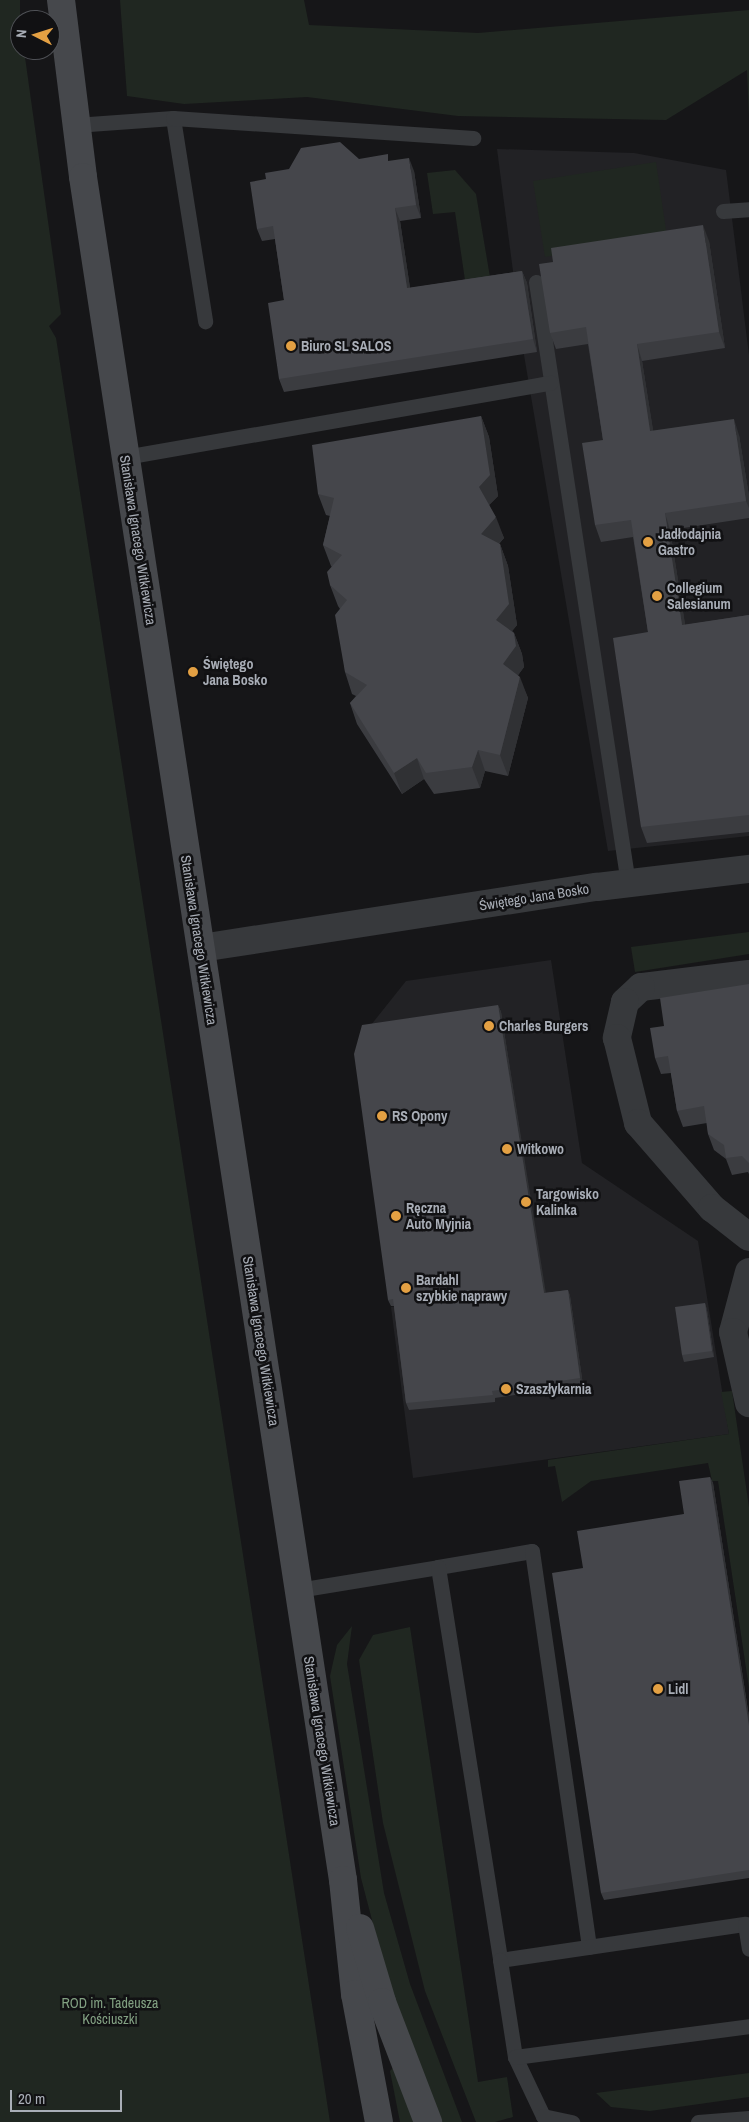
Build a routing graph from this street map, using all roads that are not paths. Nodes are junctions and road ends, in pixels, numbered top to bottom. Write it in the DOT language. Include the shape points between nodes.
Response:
graph roads {
  1 [pos="61,0"];
  2 [pos="173,118"];
  3 [pos="75,125"];
  4 [pos="473,138"];
  5 [pos="749,209"];
  6 [pos="723,210"];
  7 [pos="536,282"];
  8 [pos="205,321"];
  9 [pos="551,383"];
  10 [pos="125,457"];
  11 [pos="749,869"];
  12 [pos="628,883"];
  13 [pos="201,948"];
  14 [pos="749,974"];
  15 [pos="749,1237"];
  16 [pos="749,1272"];
  17 [pos="749,1404"];
  18 [pos="438,1567"];
  19 [pos="298,1590"];
  20 [pos="343,1880"];
  21 [pos="589,1947"];
  22 [pos="749,1949"];
  23 [pos="500,1960"];
  24 [pos="749,2026"];
  25 [pos="515,2057"];
  26 [pos="749,2118"];
  27 [pos="379,2122"];
  28 [pos="428,2122"];
  29 [pos="572,2122"];
  30 [pos="698,2122"];
  1 -- 3 [label="street, Stanisława Ignacego Witkiewicza"];
  2 -- 3 [label="lane"];
  2 -- 4 [label="lane"];
  2 -- 8 [label="lane"];
  3 -- 10 [label="street, Stanisława Ignacego Witkiewicza"];
  5 -- 6 [label="lane"];
  7 -- 9 [label="lane"];
  9 -- 10 [label="lane"];
  9 -- 12 [label="lane"];
  10 -- 13 [label="street, Stanisława Ignacego Witkiewicza"];
  11 -- 12 [label="street, Świętego Jana Bosko"];
  12 -- 13 [label="street, Świętego Jana Bosko"];
  13 -- 19 [label="street, Stanisława Ignacego Witkiewicza"];
  14 -- 15 [label="street" via="641,987 625,1002 616,1038 638,1123 712,1208"];
  16 -- 17 [label="street" via="733,1332"];
  18 -- 19 [label="lane"];
  18 -- 21 [label="lane" via="532,1551"];
  18 -- 23 [label="lane"];
  19 -- 20 [label="street, Stanisława Ignacego Witkiewicza"];
  20 -- 27 [label="street, Stanisława Ignacego Witkiewicza" via="355,1994"];
  20 -- 28 [label="street, Stanisława Ignacego Witkiewicza" via="382,2002"];
  21 -- 22 [label="lane" via="745,1924"];
  21 -- 23 [label="lane"];
  23 -- 25 [label="lane"];
  24 -- 25 [label="lane"];
  25 -- 29 [label="lane" via="543,2116"];
  26 -- 30 [label="lane"];
}
